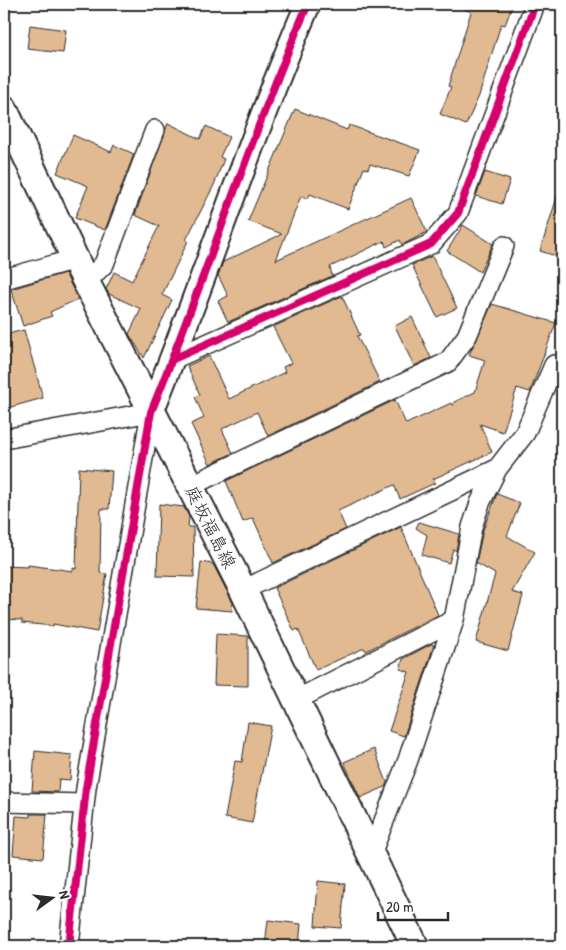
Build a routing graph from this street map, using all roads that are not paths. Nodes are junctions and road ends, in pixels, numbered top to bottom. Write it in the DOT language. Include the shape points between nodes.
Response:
graph roads {
  1 [pos="308,4"];
  2 [pos="535,4"];
  3 [pos="4,108"];
  4 [pos="155,130"];
  5 [pos="504,246"];
  6 [pos="80,270"];
  7 [pos="4,279"];
  8 [pos="173,359"];
  9 [pos="554,365"];
  10 [pos="151,412"];
  11 [pos="4,439"];
  12 [pos="497,469"];
  13 [pos="190,486"];
  14 [pos="243,590"];
  15 [pos="454,620"];
  16 [pos="296,700"];
  17 [pos="4,802"];
  18 [pos="84,804"];
  19 [pos="371,854"];
  20 [pos="69,946"];
  21 [pos="415,946"];
  1 -- 8 [label="street" via="280,69"];
  2 -- 8 [label="street" via="458,213 431,244"];
  3 -- 6 [label="main road, 庭坂福島線"];
  4 -- 6 [label="street" via="104,264"];
  5 -- 13 [label="street" via="467,336 448,362"];
  6 -- 7 [label="street"];
  6 -- 10 [label="main road, 庭坂福島線"];
  8 -- 10 [label="street"];
  9 -- 12 [label="street" via="525,433"];
  10 -- 11 [label="street"];
  10 -- 13 [label="main road, 庭坂福島線"];
  10 -- 18 [label="street"];
  12 -- 14 [label="street"];
  12 -- 15 [label="street" via="472,527"];
  13 -- 14 [label="main road, 庭坂福島線"];
  14 -- 16 [label="main road, 庭坂福島線"];
  15 -- 16 [label="street"];
  15 -- 19 [label="street" via="408,760"];
  16 -- 19 [label="main road, 庭坂福島線"];
  17 -- 18 [label="street"];
  18 -- 20 [label="street"];
  19 -- 21 [label="main road, 庭坂福島線"];
}
